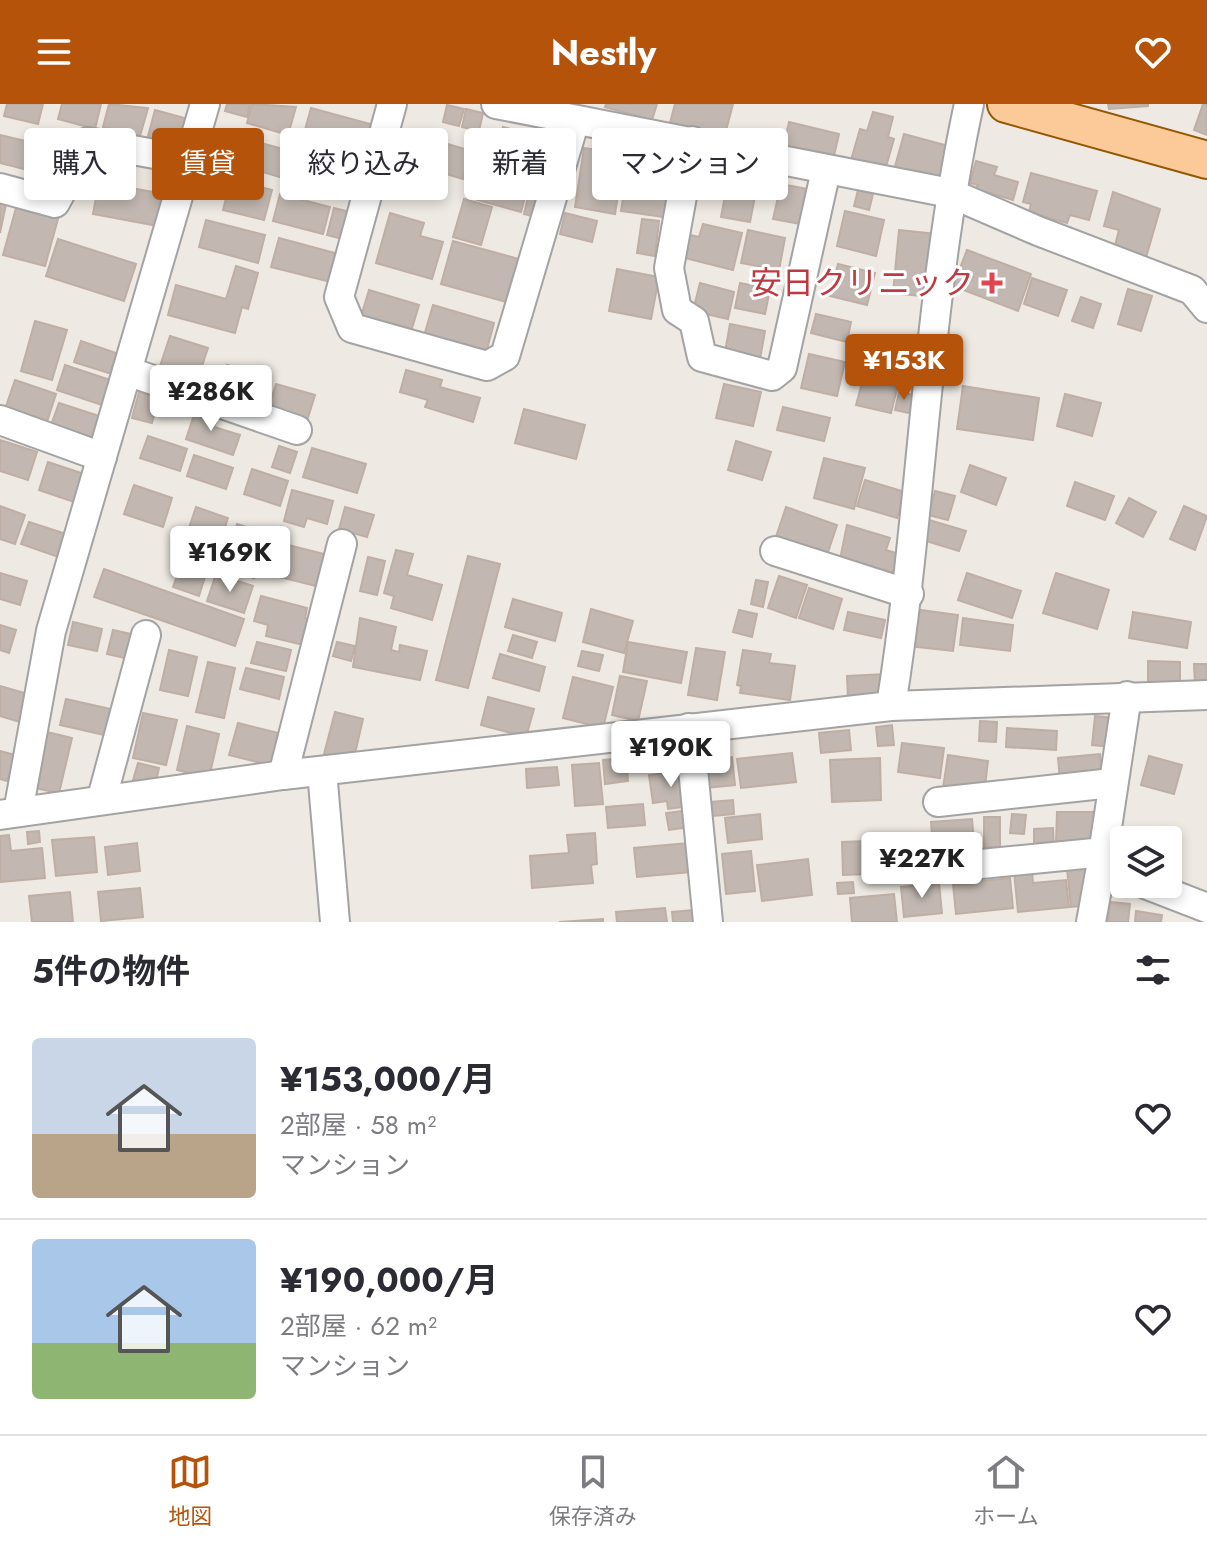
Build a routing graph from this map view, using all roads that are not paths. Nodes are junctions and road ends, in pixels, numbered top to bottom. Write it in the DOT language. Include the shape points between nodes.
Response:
graph roads {
  1 [pos="205,104"];
  2 [pos="392,104"];
  3 [pos="496,104"];
  4 [pos="969,104"];
  5 [pos="1006,104"];
  6 [pos="575,120"];
  7 [pos="198,128"];
  8 [pos="620,128"];
  9 [pos="152,154"];
  10 [pos="1207,160"];
  11 [pos="788,162"];
  12 [pos="826,170"];
  13 [pos="0,188"];
  14 [pos="950,193"];
  15 [pos="176,200"];
  16 [pos="681,200"];
  17 [pos="1202,290"];
  18 [pos="127,371"];
  19 [pos="0,420"];
  20 [pos="297,430"];
  21 [pos="102,457"];
  22 [pos="342,544"];
  23 [pos="775,551"];
  24 [pos="909,594"];
  25 [pos="146,635"];
  26 [pos="1207,695"];
  27 [pos="1127,696"];
  28 [pos="891,706"];
  29 [pos="689,728"];
  30 [pos="322,771"];
  31 [pos="283,775"];
  32 [pos="1112,783"];
  33 [pos="102,798"];
  34 [pos="938,802"];
  35 [pos="9,813"];
  36 [pos="1111,826"];
  37 [pos="1110,865"];
  38 [pos="950,867"];
  39 [pos="1181,898"];
  40 [pos="1207,908"];
  41 [pos="335,922"];
  42 [pos="708,922"];
  43 [pos="1091,922"];
  1 -- 7 [label="street"];
  2 -- 6 [label="street" via="339,297 352,328 487,366 505,356"];
  3 -- 6 [label="street"];
  4 -- 14 [label="street"];
  5 -- 10 [label="main road"];
  6 -- 8 [label="street"];
  9 -- 13 [label="street" via="88,142 55,203"];
  11 -- 12 [label="street"];
  12 -- 14 [label="street"];
  12 -- 16 [label="street" via="782,368 772,376 702,357 694,321 677,310 669,268"];
  14 -- 17 [label="street"];
  14 -- 24 [label="street"];
  15 -- 18 [label="street"];
  18 -- 20 [label="street"];
  18 -- 21 [label="street"];
  19 -- 21 [label="street"];
  21 -- 35 [label="street" via="51,631"];
  22 -- 31 [label="street"];
  23 -- 24 [label="street"];
  24 -- 28 [label="street"];
  25 -- 33 [label="street"];
  26 -- 27 [label="street"];
  27 -- 28 [label="street"];
  27 -- 32 [label="street"];
  28 -- 29 [label="street"];
  29 -- 30 [label="street"];
  29 -- 42 [label="street"];
  30 -- 31 [label="street"];
  30 -- 41 [label="street"];
  31 -- 33 [label="street"];
  32 -- 34 [label="street"];
  32 -- 36 [label="street"];
  33 -- 35 [label="street"];
  37 -- 38 [label="street"];
  37 -- 43 [label="street"];
  39 -- 40 [label="street"];
}
